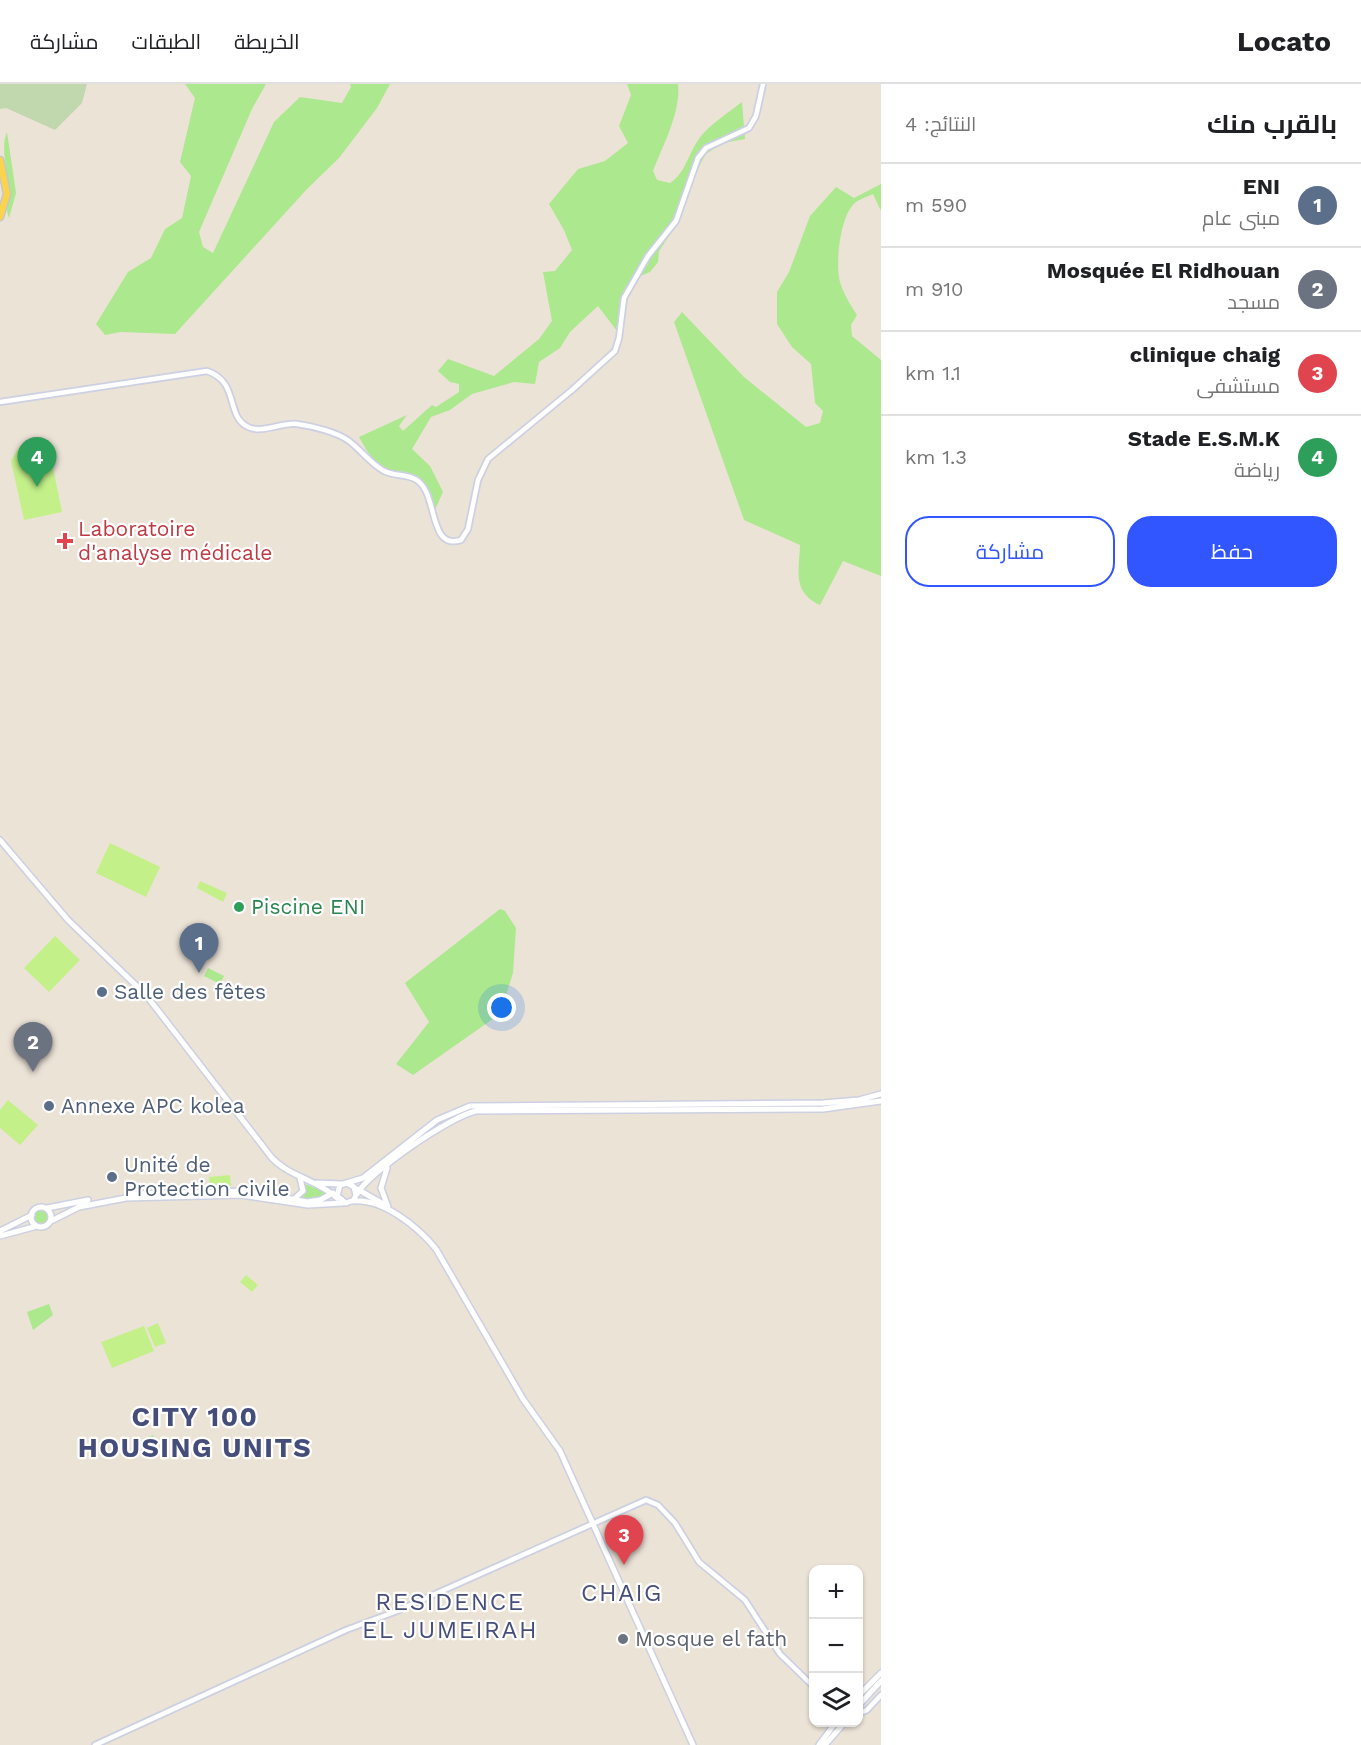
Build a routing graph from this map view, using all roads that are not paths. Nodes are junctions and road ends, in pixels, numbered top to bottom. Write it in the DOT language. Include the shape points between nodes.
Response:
graph roads {
  1 [pos="763,84"];
  2 [pos="0,160"];
  3 [pos="0,217"];
  4 [pos="0,402"];
  5 [pos="0,840"];
  6 [pos="881,1094"];
  7 [pos="881,1101"];
  8 [pos="873,1103"];
  9 [pos="881,1106"];
  10 [pos="388,1166"];
  11 [pos="299,1177"];
  12 [pos="315,1183"];
  13 [pos="345,1183"];
  14 [pos="356,1191"];
  15 [pos="334,1192"];
  16 [pos="294,1199"];
  17 [pos="352,1201"];
  18 [pos="344,1203"];
  19 [pos="47,1208"];
  20 [pos="389,1208"];
  21 [pos="32,1215"];
  22 [pos="51,1221"];
  23 [pos="37,1226"];
  24 [pos="0,1231"];
  25 [pos="0,1236"];
  26 [pos="534,1413"];
  27 [pos="592,1524"];
  28 [pos="881,1673"];
  29 [pos="881,1681"];
  30 [pos="809,1684"];
  31 [pos="863,1691"];
  32 [pos="881,1695"];
  33 [pos="863,1701"];
  34 [pos="863,1712"];
  35 [pos="832,1727"];
  36 [pos="841,1727"];
  37 [pos="96,1745"];
  38 [pos="693,1745"];
  39 [pos="819,1745"];
  40 [pos="825,1745"];
  1 -- 4 [label="street" via="756,116 749,128 706,148 698,158 676,221 648,256 624,298 615,351 488,459 478,480 468,529 461,540 449,541 439,534 427,492 418,480 385,472 337,435 298,424 246,427 239,419 227,385 207,371"];
  2 -- 3 [label="main road" via="7,194"];
  5 -- 11 [label="main road" via="68,920 146,994 272,1158"];
  6 -- 13 [label="main road" via="823,1103 470,1106 444,1116 363,1178"];
  7 -- 8 [label="main road"];
  8 -- 9 [label="main road"];
  8 -- 10 [label="main road" via="823,1109 483,1110 439,1126"];
  10 -- 14 [label="main road"];
  10 -- 20 [label="main road" via="381,1188"];
  11 -- 12 [label="main road"];
  11 -- 16 [label="main road" via="304,1188"];
  12 -- 13 [label="main road"];
  12 -- 15 [label="main road"];
  13 -- 14 [label="main road"];
  13 -- 15 [label="main road"];
  14 -- 17 [label="main road"];
  14 -- 20 [label="main road"];
  15 -- 16 [label="main road" via="314,1201"];
  15 -- 18 [label="main road"];
  16 -- 19 [label="main road" via="248,1191 138,1194"];
  17 -- 18 [label="main road"];
  17 -- 26 [label="main road" via="370,1202 388,1211 434,1246"];
  18 -- 22 [label="main road" via="308,1205 241,1195 126,1198 78,1207"];
  19 -- 21 [label="main road" via="38,1208"];
  19 -- 22 [label="main road"];
  20 -- 26 [label="main road" via="438,1246"];
  21 -- 23 [label="main road"];
  21 -- 24 [label="main road"];
  22 -- 23 [label="main road" via="45,1227"];
  23 -- 25 [label="main road"];
  26 -- 27 [label="main road" via="560,1451"];
  27 -- 30 [label="street" via="646,1500 655,1503 675,1523 699,1562 745,1600 780,1654"];
  27 -- 37 [label="street" via="346,1630"];
  27 -- 38 [label="main road"];
  28 -- 31 [label="main road"];
  29 -- 33 [label="main road"];
  32 -- 34 [label="street"];
  35 -- 39 [label="main road"];
  36 -- 40 [label="main road"];
}
